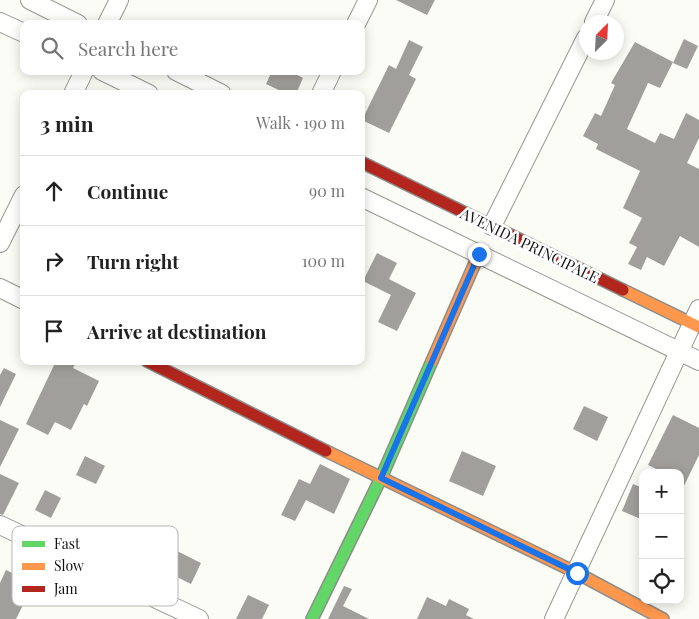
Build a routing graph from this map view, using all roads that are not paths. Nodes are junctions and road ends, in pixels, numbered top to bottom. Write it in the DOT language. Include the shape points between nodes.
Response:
graph roads {
  1 [pos="30,0"];
  2 [pos="119,0"];
  3 [pos="368,0"];
  4 [pos="605,0"];
  5 [pos="598,15"];
  6 [pos="70,20"];
  7 [pos="110,20"];
  8 [pos="358,20"];
  9 [pos="0,22"];
  10 [pos="20,31"];
  11 [pos="579,52"];
  12 [pos="82,75"];
  13 [pos="110,75"];
  14 [pos="184,75"];
  15 [pos="330,75"];
  16 [pos="75,90"];
  17 [pos="141,90"];
  18 [pos="214,90"];
  19 [pos="323,90"];
  20 [pos="365,164"];
  21 [pos="365,199"];
  22 [pos="20,203"];
  23 [pos="492,226"];
  24 [pos="0,243"];
  25 [pos="479,254"];
  26 [pos="0,288"];
  27 [pos="20,298"];
  28 [pos="697,320"];
  29 [pos="679,351"];
  30 [pos="699,361"];
  31 [pos="155,365"];
  32 [pos="381,478"];
  33 [pos="0,525"];
  34 [pos="12,531"];
  35 [pos="577,573"];
  36 [pos="171,606"];
  37 [pos="199,619"];
  38 [pos="312,619"];
  39 [pos="554,619"];
  40 [pos="663,619"];
  1 -- 6 [label="street"];
  2 -- 7 [label="street"];
  3 -- 8 [label="street"];
  4 -- 5 [label="street"];
  9 -- 10 [label="street"];
  11 -- 23 [label="street"];
  12 -- 16 [label="street"];
  13 -- 17 [label="street"];
  14 -- 18 [label="street"];
  15 -- 19 [label="street"];
  20 -- 23 [label="street, AVENIDA PRINCIPALE"];
  21 -- 25 [label="street, AVENIDA PRINCIPALE"];
  22 -- 24 [label="street"];
  23 -- 28 [label="street, AVENIDA PRINCIPALE"];
  25 -- 29 [label="street, AVENIDA PRINCIPALE"];
  25 -- 32 [label="street"];
  26 -- 27 [label="street"];
  28 -- 29 [label="street"];
  29 -- 30 [label="street, AVENIDA PRINCIPALE"];
  29 -- 35 [label="street"];
  31 -- 32 [label="street"];
  32 -- 35 [label="street"];
  32 -- 38 [label="street"];
  33 -- 34 [label="street"];
  35 -- 39 [label="street"];
  35 -- 40 [label="street"];
  36 -- 37 [label="street"];
}
